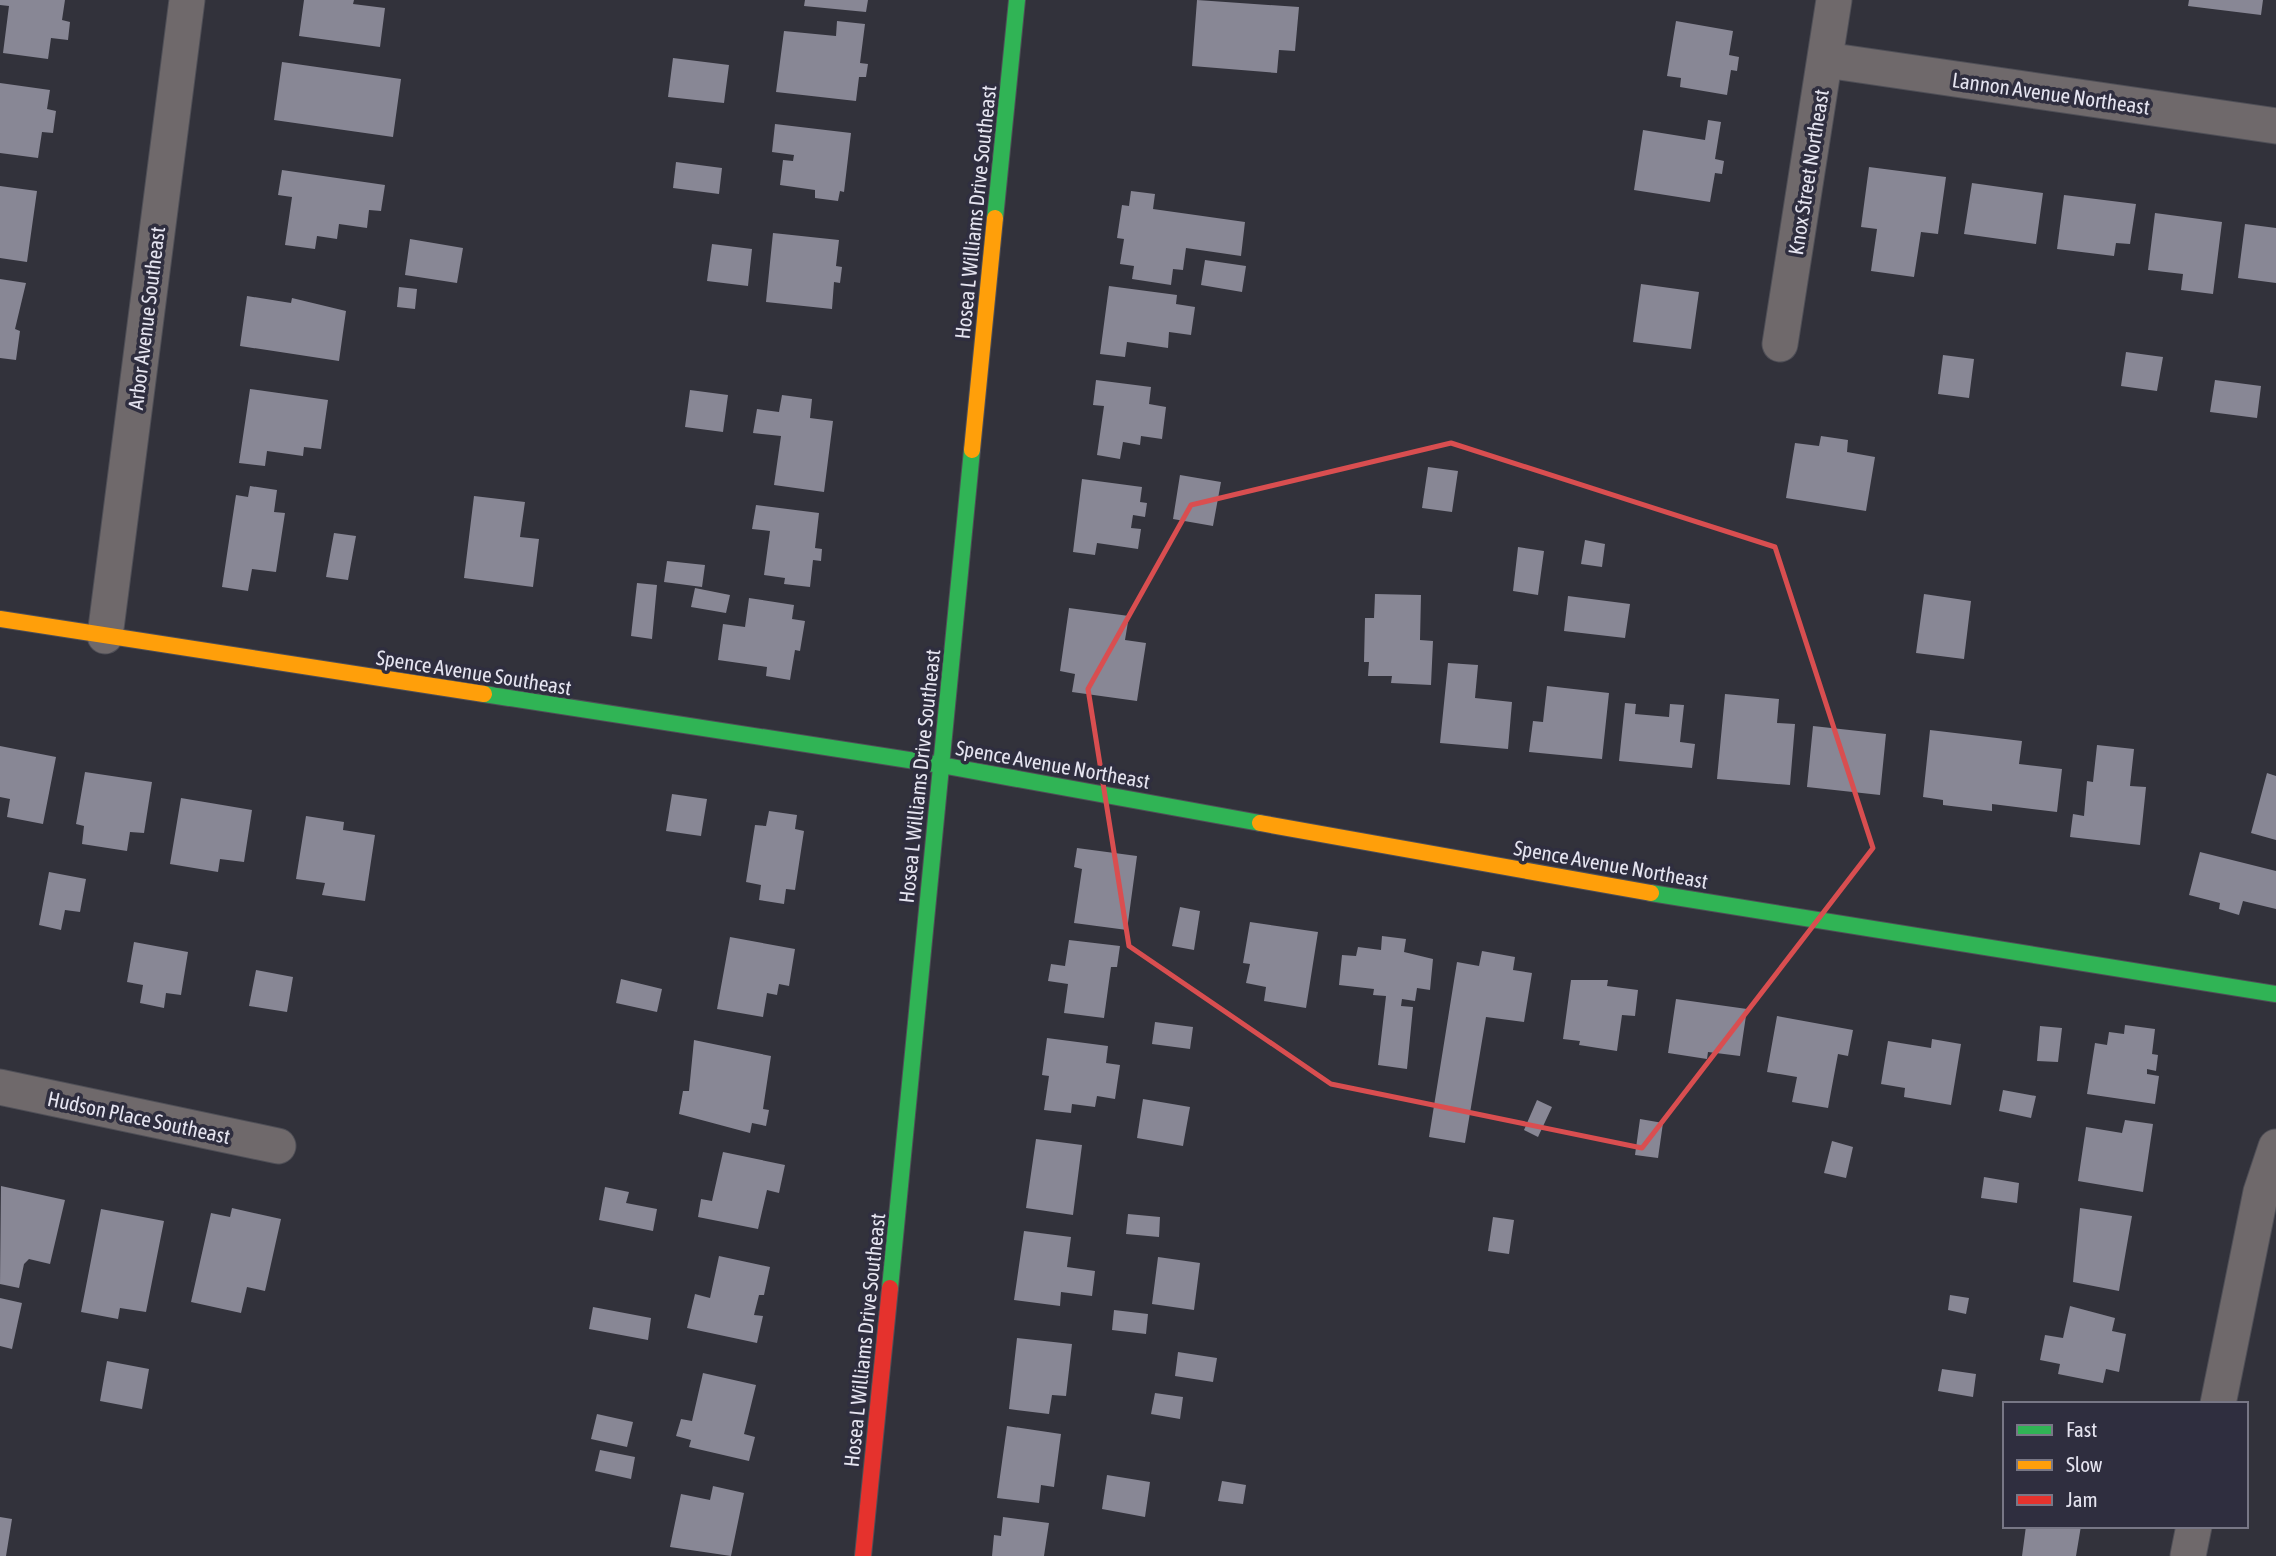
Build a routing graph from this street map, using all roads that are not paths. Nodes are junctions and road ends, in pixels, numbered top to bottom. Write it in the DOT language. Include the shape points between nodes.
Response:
graph roads {
  1 [pos="187,0"];
  2 [pos="1017,0"];
  3 [pos="1834,0"];
  4 [pos="1826,60"];
  5 [pos="2276,126"];
  6 [pos="1780,344"];
  7 [pos="0,619"];
  8 [pos="105,636"];
  9 [pos="942,765"];
  10 [pos="2276,994"];
  11 [pos="0,1087"];
  12 [pos="278,1146"];
  13 [pos="2276,1147"];
  14 [pos="2218,1402"];
  15 [pos="2194,1528"];
  16 [pos="863,1556"];
  17 [pos="2188,1556"];
  1 -- 8 [label="street, Arbor Avenue Southeast"];
  2 -- 9 [label="street, Hosea L Williams Drive Southeast"];
  3 -- 4 [label="street, Knox Street Northeast"];
  4 -- 5 [label="street, Lannon Avenue Northeast"];
  4 -- 6 [label="street, Knox Street Northeast"];
  7 -- 8 [label="street, Spence Avenue Southeast"];
  8 -- 9 [label="street, Spence Avenue Southeast"];
  9 -- 10 [label="street, Spence Avenue Northeast" via="1604,885"];
  9 -- 16 [label="street, Hosea L Williams Drive Southeast"];
  11 -- 12 [label="street, Hudson Place Southeast"];
  13 -- 14 [label="street" via="2261,1192"];
  15 -- 17 [label="street"];
}
